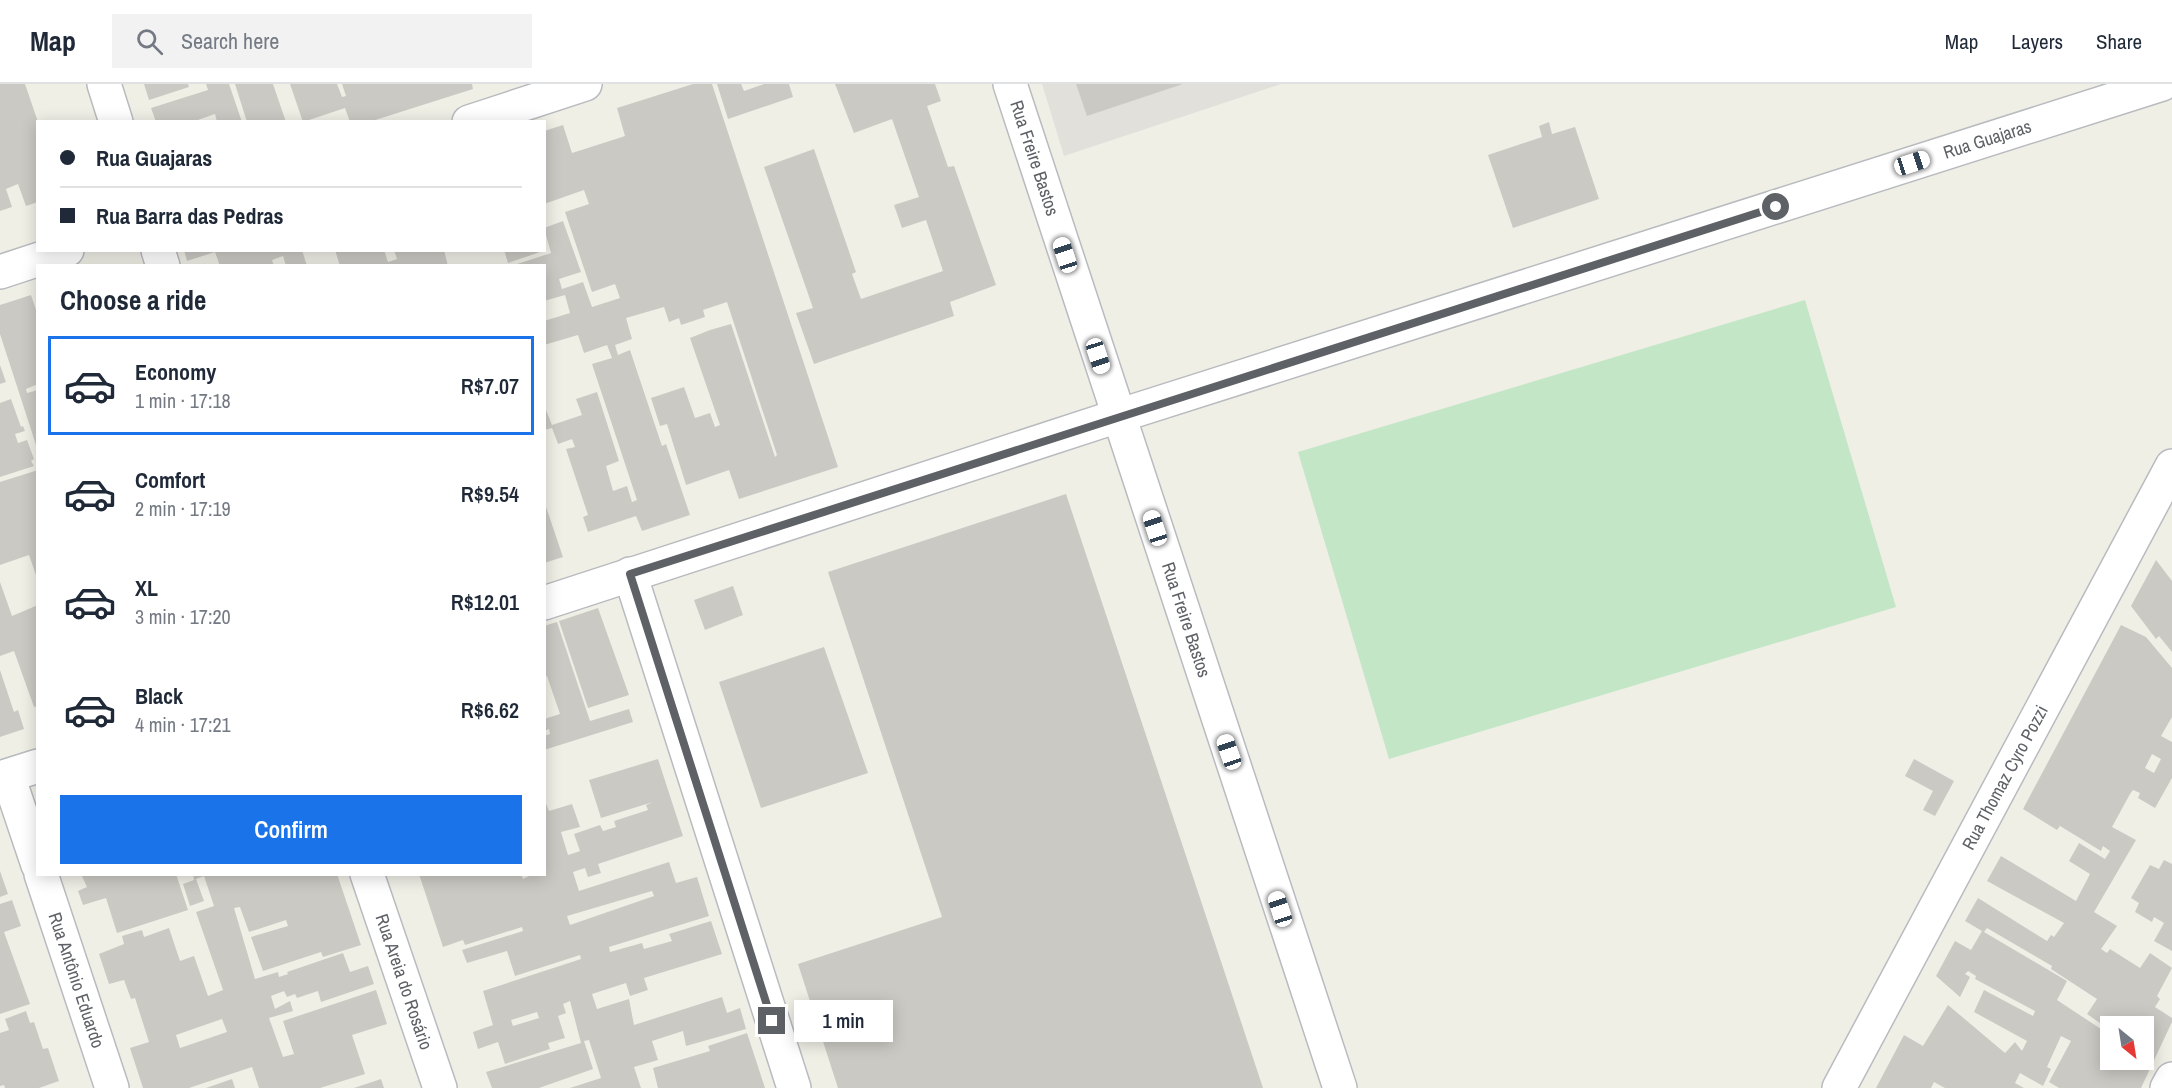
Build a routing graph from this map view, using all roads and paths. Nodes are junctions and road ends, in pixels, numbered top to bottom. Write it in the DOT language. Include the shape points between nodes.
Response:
graph roads {
  1 [pos="104,84"];
  2 [pos="585,84"];
  3 [pos="1010,84"];
  4 [pos="2162,84"];
  5 [pos="115,120"];
  6 [pos="475,120"];
  7 [pos="61,252"];
  8 [pos="0,272"];
  9 [pos="1118,416"];
  10 [pos="2172,466"];
  11 [pos="630,574"];
  12 [pos="546,602"];
  13 [pos="15,773"];
  14 [pos="36,857"];
  15 [pos="42,876"];
  16 [pos="368,876"];
  17 [pos="2172,1079"];
  18 [pos="112,1088"];
  19 [pos="441,1088"];
  20 [pos="794,1088"];
  21 [pos="1340,1088"];
  22 [pos="1839,1088"];
  23 [pos="2167,1088"];
  1 -- 5 [label="street"];
  2 -- 6 [label="street"];
  3 -- 9 [label="street, Rua Freire Bastos"];
  4 -- 9 [label="street, Rua Guajaras"];
  7 -- 8 [label="street"];
  9 -- 11 [label="street, Rua Guajaras"];
  9 -- 21 [label="street, Rua Freire Bastos"];
  10 -- 22 [label="street, Rua Thomaz Cyro Pozzi"];
  11 -- 12 [label="street, Rua Guajaras"];
  11 -- 20 [label="street"];
  13 -- 14 [label="street"];
  15 -- 18 [label="street, Rua Antônio Eduardo"];
  16 -- 19 [label="street, Rua Areia do Rosário"];
  17 -- 23 [label="street"];
}
